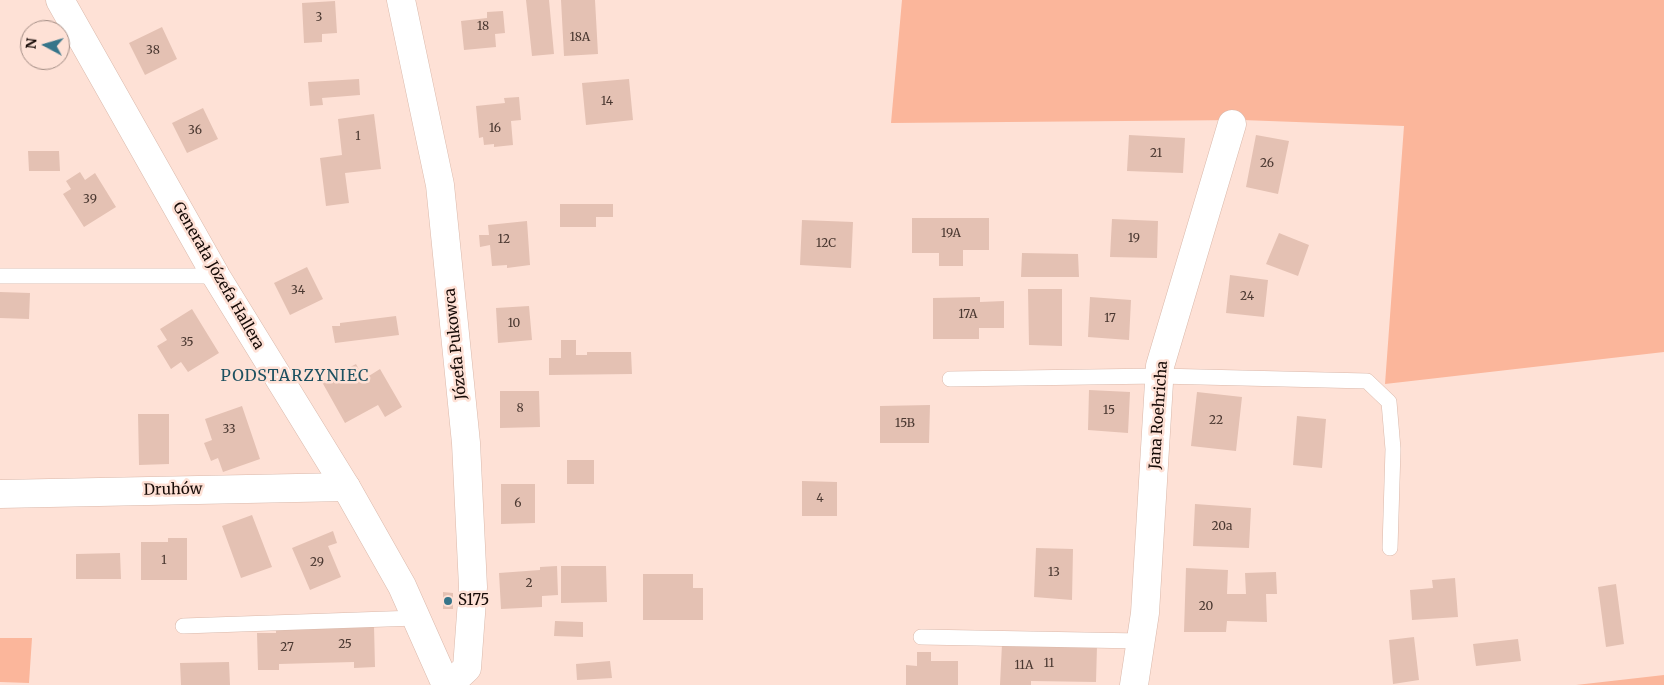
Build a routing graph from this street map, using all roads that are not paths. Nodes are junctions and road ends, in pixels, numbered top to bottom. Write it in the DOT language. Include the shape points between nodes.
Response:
graph roads {
  1 [pos="60,0"];
  2 [pos="401,0"];
  3 [pos="1232,124"];
  4 [pos="0,276"];
  5 [pos="216,276"];
  6 [pos="1159,376"];
  7 [pos="950,379"];
  8 [pos="346,487"];
  9 [pos="0,494"];
  10 [pos="1390,548"];
  11 [pos="416,618"];
  12 [pos="183,626"];
  13 [pos="921,637"];
  14 [pos="1140,640"];
  15 [pos="446,685"];
  16 [pos="450,685"];
  17 [pos="1134,685"];
  1 -- 5 [label="street, Generała Józefa Hallera"];
  2 -- 16 [label="street, Józefa Pukowca" via="440,185 466,443 473,587 467,668"];
  3 -- 6 [label="street, Jana Roehricha"];
  4 -- 5 [label="lane"];
  5 -- 8 [label="street, Generała Józefa Hallera"];
  6 -- 7 [label="lane"];
  6 -- 10 [label="lane" via="1367,381 1389,402 1393,449"];
  6 -- 14 [label="street, Jana Roehricha"];
  8 -- 9 [label="street, Druhów"];
  8 -- 11 [label="street, Generała Józefa Hallera" via="402,586"];
  11 -- 12 [label="lane"];
  11 -- 15 [label="street, Generała Józefa Hallera"];
  13 -- 14 [label="lane"];
  14 -- 17 [label="street, Jana Roehricha"];
}
